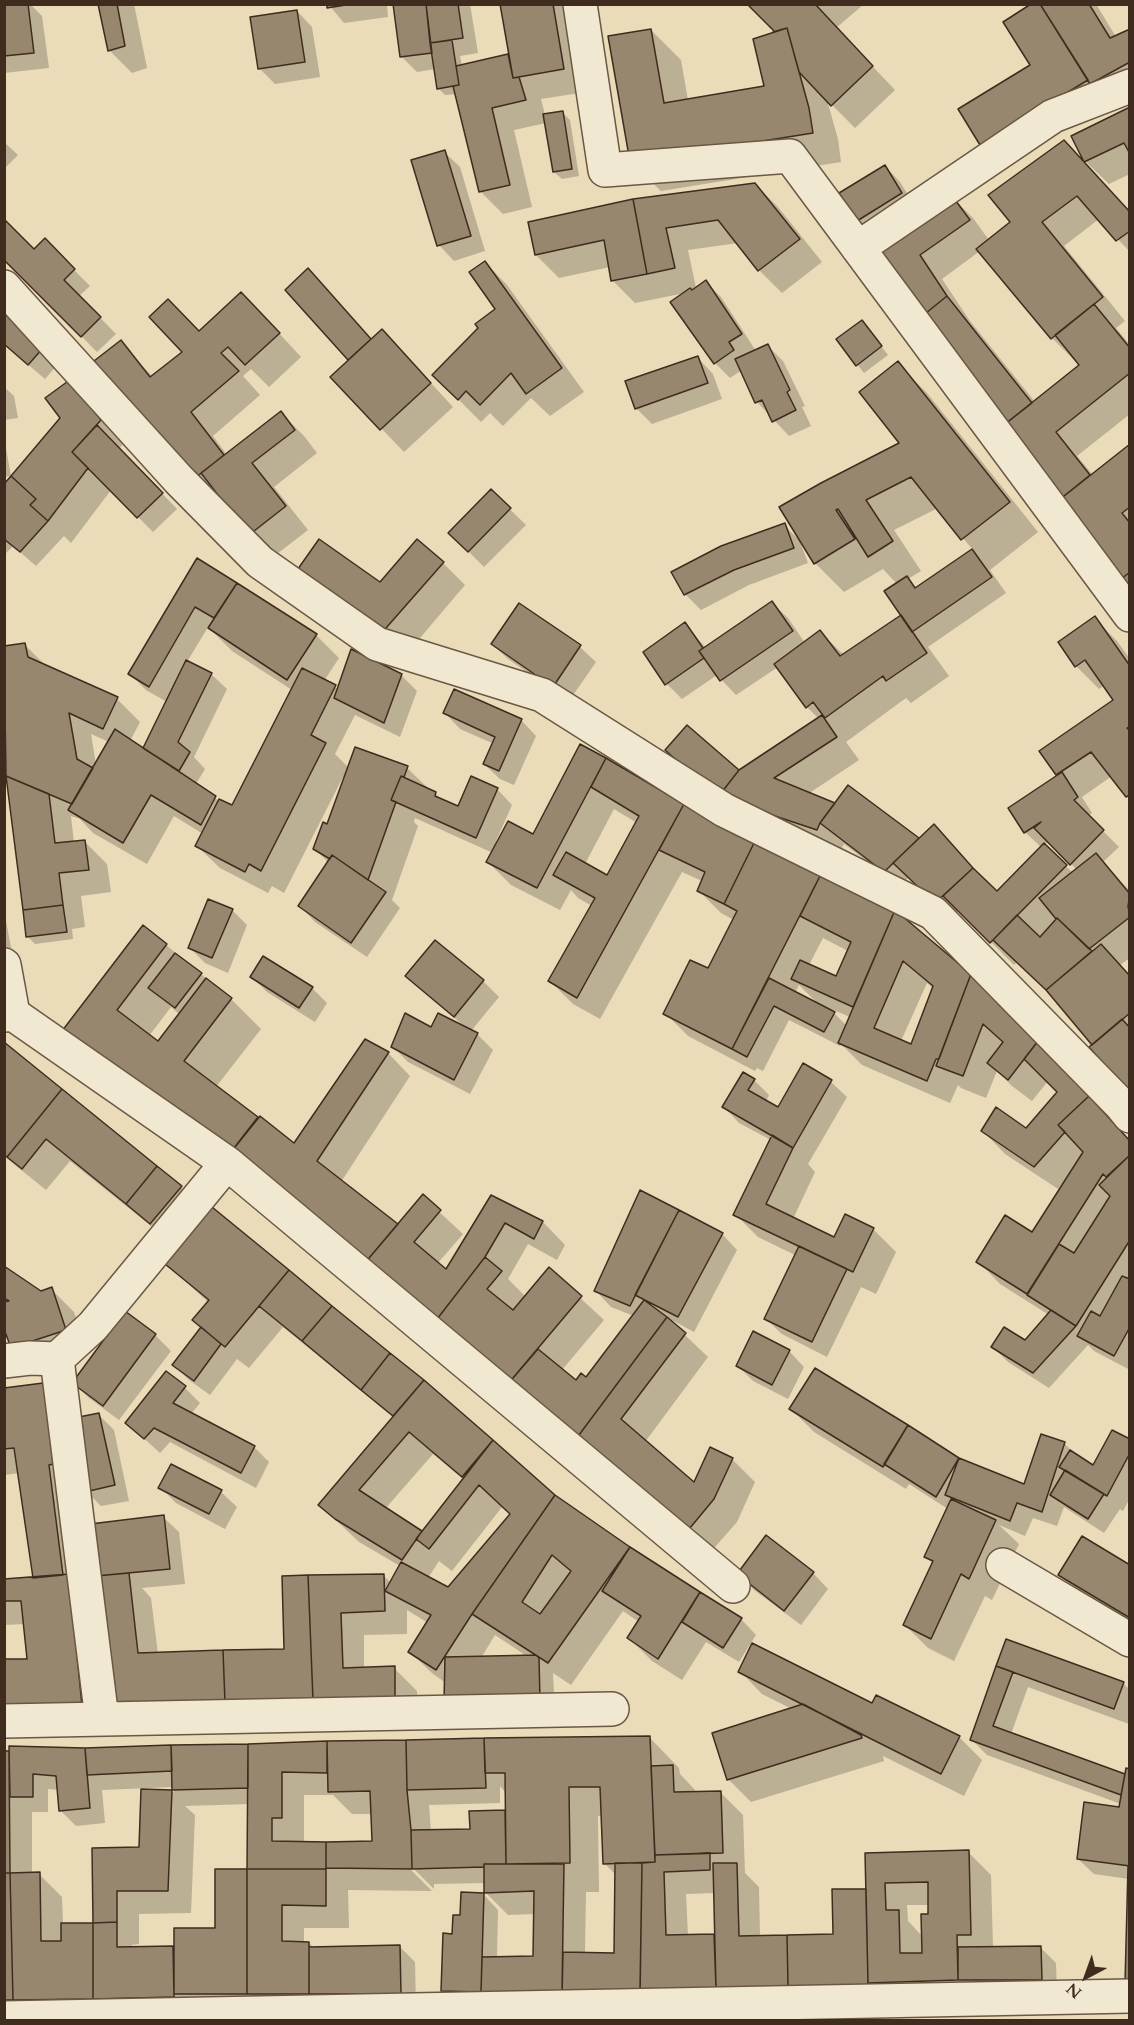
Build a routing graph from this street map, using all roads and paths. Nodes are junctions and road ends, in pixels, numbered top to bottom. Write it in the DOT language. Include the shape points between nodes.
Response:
graph roads {
  1 [pos="579,4"];
  2 [pos="1130,86"];
  3 [pos="858,248"];
  4 [pos="4,287"];
  5 [pos="1130,615"];
  6 [pos="4,965"];
  7 [pos="9,1014"];
  8 [pos="1130,1116"];
  9 [pos="227,1163"];
  10 [pos="57,1359"];
  11 [pos="4,1361"];
  12 [pos="1003,1565"];
  13 [pos="733,1586"];
  14 [pos="1130,1640"];
  15 [pos="612,1709"];
  16 [pos="102,1719"];
  17 [pos="4,1721"];
  18 [pos="1130,1996"];
  19 [pos="4,2018"];
  1 -- 3 [label="street" via="605,170 790,156"];
  2 -- 3 [label="street" via="1053,116"];
  3 -- 5 [label="street"];
  4 -- 8 [label="street" via="179,480 260,561 377,644 542,695 724,810 933,913"];
  6 -- 7 [label="street"];
  7 -- 9 [label="street"];
  9 -- 10 [label="street" via="93,1326"];
  9 -- 13 [label="street"];
  10 -- 11 [label="street"];
  10 -- 16 [label="street"];
  12 -- 14 [label="street"];
  15 -- 16 [label="street"];
  16 -- 17 [label="street"];
  18 -- 19 [label="street"];
}
